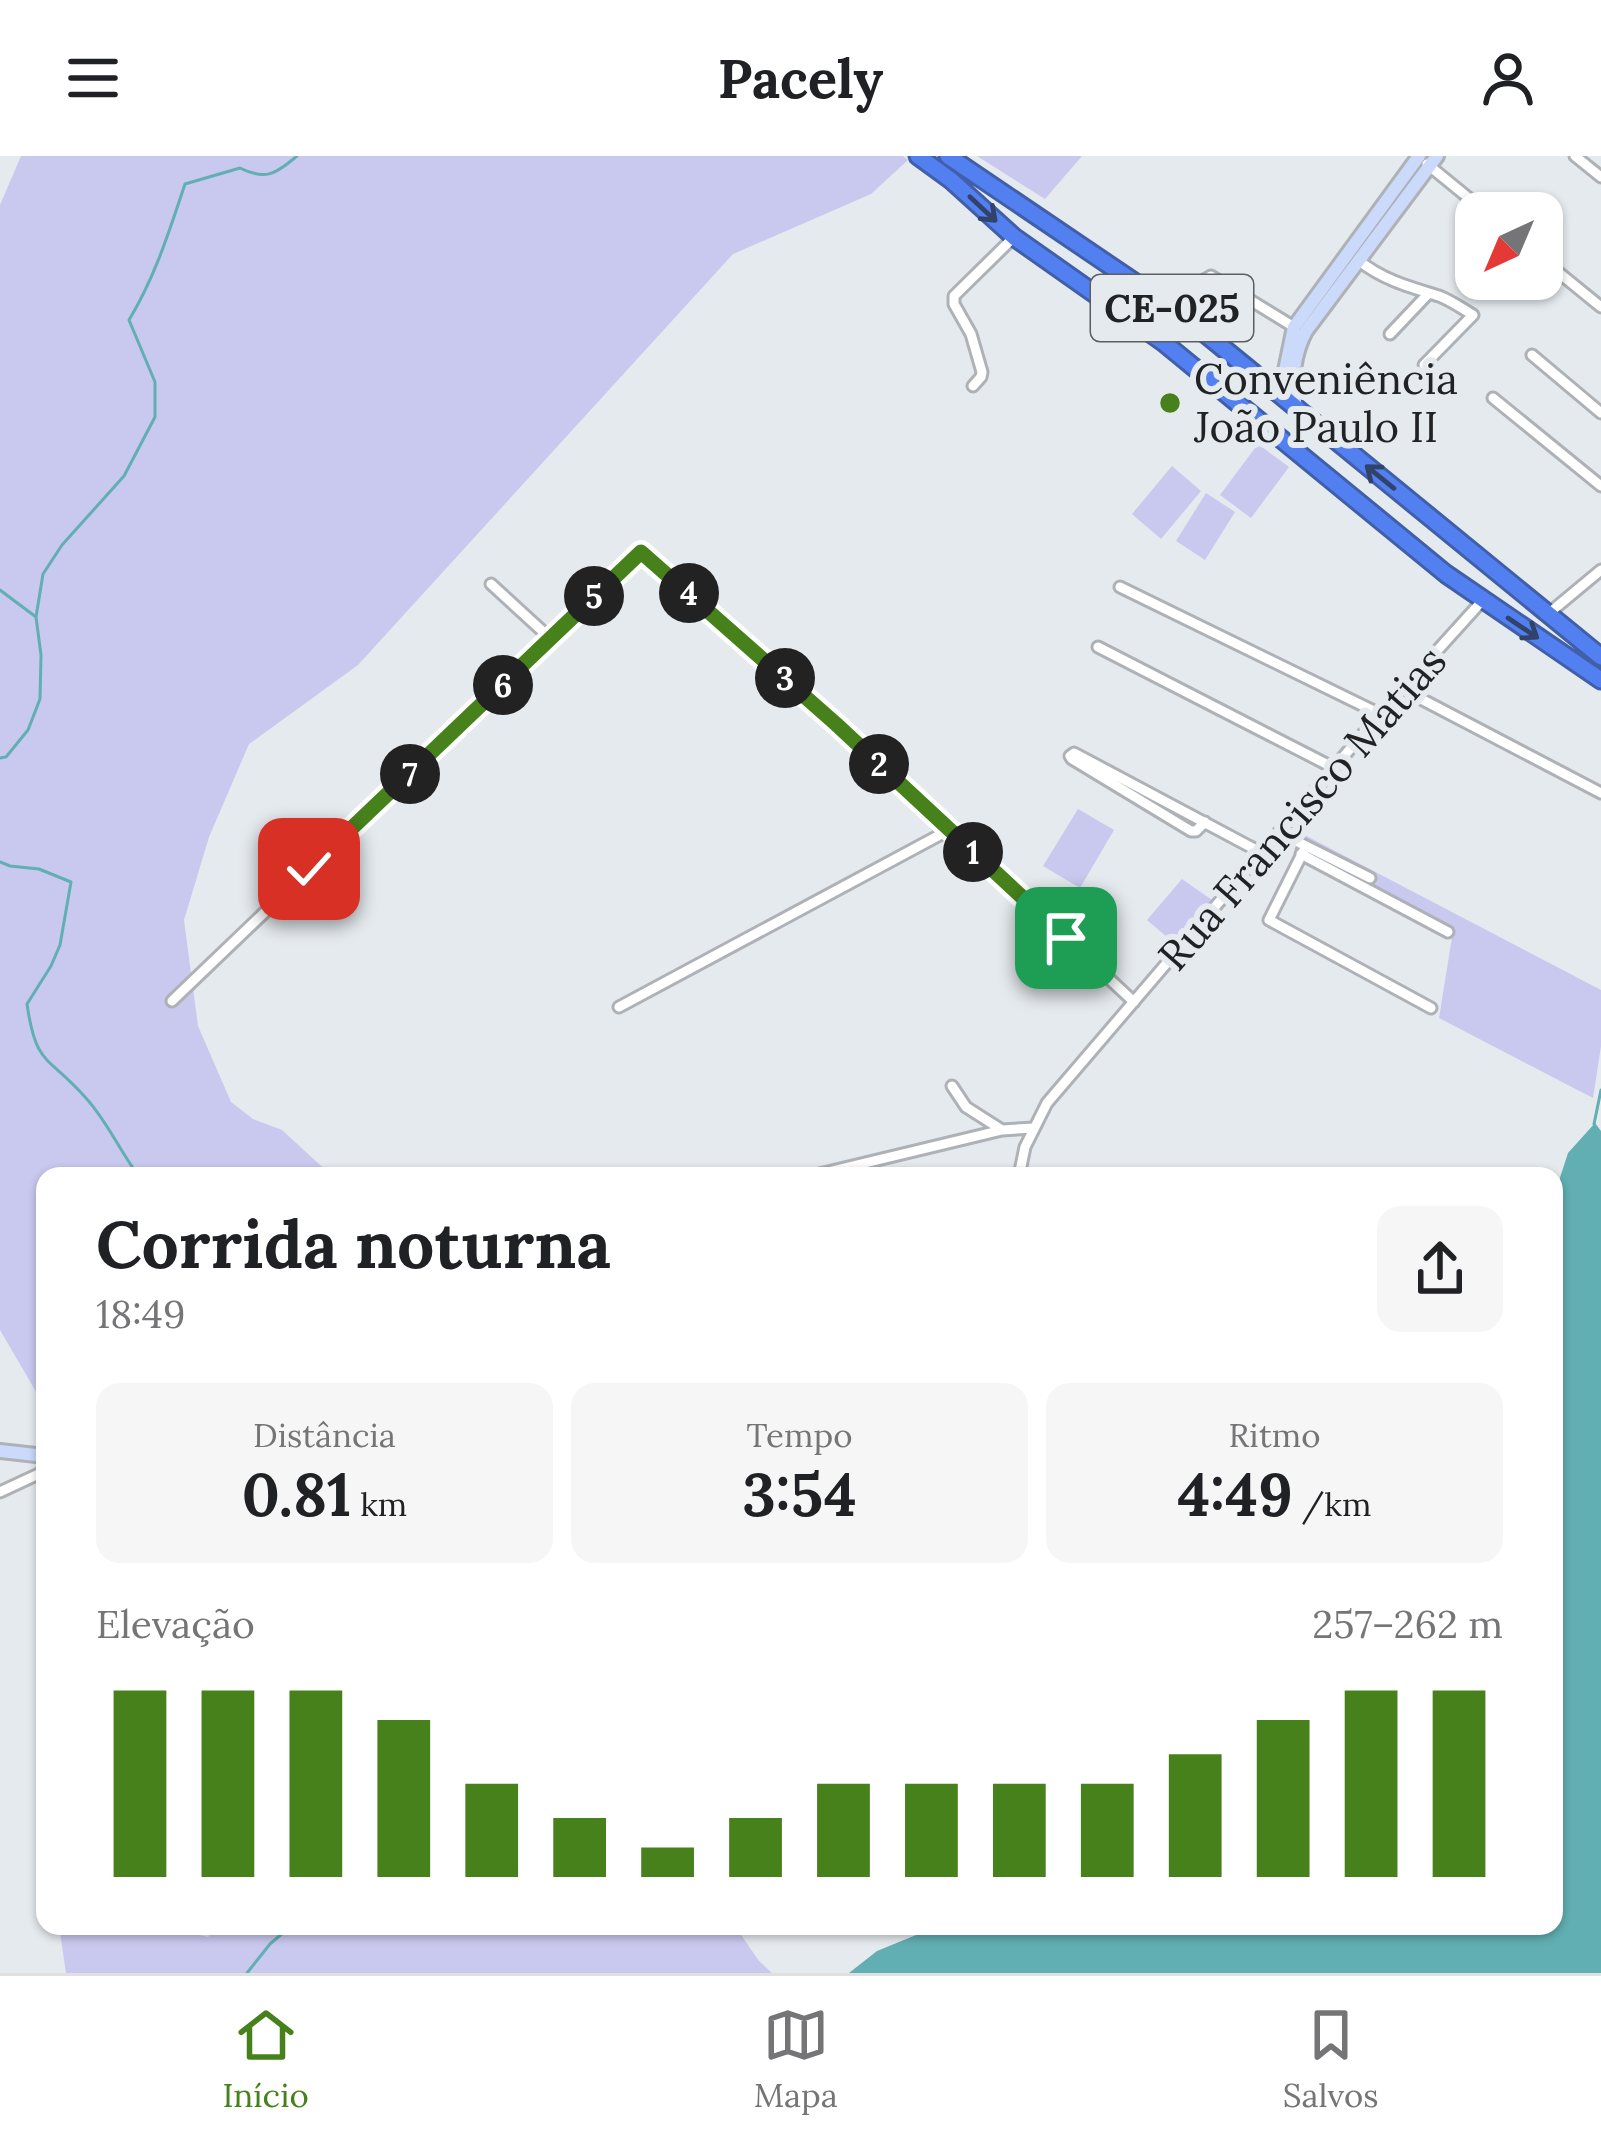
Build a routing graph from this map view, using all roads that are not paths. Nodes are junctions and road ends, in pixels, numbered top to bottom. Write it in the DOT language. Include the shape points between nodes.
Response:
graph roads {
  1 [pos="918,156"];
  2 [pos="948,156"];
  3 [pos="1575,156"];
  4 [pos="1426,159"];
  5 [pos="1601,177"];
  6 [pos="1463,192"];
  7 [pos="1062,231"];
  8 [pos="1014,237"];
  9 [pos="1353,257"];
  10 [pos="1049,261"];
  11 [pos="1563,276"];
  12 [pos="1426,295"];
  13 [pos="1601,308"];
  14 [pos="1180,314"];
  15 [pos="1294,328"];
  16 [pos="1390,334"];
  17 [pos="1532,355"];
  18 [pos="1424,365"];
  19 [pos="973,386"];
  20 [pos="1277,392"];
  21 [pos="1493,398"];
  22 [pos="1297,408"];
  23 [pos="1601,413"];
  24 [pos="1601,486"];
  25 [pos="1471,551"];
  26 [pos="1601,570"];
  27 [pos="1446,574"];
  28 [pos="491,584"];
  29 [pos="1120,587"];
  30 [pos="1482,601"];
  31 [pos="1548,614"];
  32 [pos="551,639"];
  33 [pos="1098,647"];
  34 [pos="1601,657"];
  35 [pos="1601,680"];
  36 [pos="1402,689"];
  37 [pos="1379,714"];
  38 [pos="1334,768"];
  39 [pos="1601,793"];
  40 [pos="1204,822"];
  41 [pos="949,830"];
  42 [pos="1280,833"];
  43 [pos="1304,850"];
  44 [pos="1262,854"];
  45 [pos="1370,878"];
  46 [pos="1448,932"];
  47 [pos="172,1001"];
  48 [pos="1134,1001"];
  49 [pos="620,1007"];
  50 [pos="1431,1008"];
  51 [pos="952,1086"];
  52 [pos="1033,1128"];
  53 [pos="1002,1130"];
  54 [pos="848,1167"];
  55 [pos="1021,1167"];
  56 [pos="0,1451"];
  57 [pos="36,1455"];
  58 [pos="36,1475"];
  59 [pos="0,1492"];
  1 -- 8 [label="highway, CE-025, one-way"];
  2 -- 7 [label="highway, CE-025"];
  3 -- 5 [label="street"];
  4 -- 6 [label="street"];
  4 -- 9 [label="main road"];
  7 -- 10 [label="highway" via="1042,241"];
  7 -- 14 [label="highway, CE-025"];
  8 -- 10 [label="highway, CE-025"];
  8 -- 19 [label="street" via="953,296 982,372"];
  9 -- 12 [label="street"];
  9 -- 15 [label="main road"];
  9 -- 22 [label="main road" via="1300,341"];
  10 -- 27 [label="highway, CE-025" via="1163,342"];
  11 -- 13 [label="street"];
  12 -- 16 [label="street"];
  12 -- 18 [label="street" via="1473,315"];
  14 -- 15 [label="street" via="1210,276"];
  14 -- 20 [label="highway, CE-025"];
  15 -- 20 [label="main road"];
  17 -- 23 [label="street"];
  20 -- 22 [label="highway, CE-025"];
  21 -- 24 [label="street"];
  25 -- 22 [label="highway, CE-025, one-way"];
  25 -- 27 [label="highway" via="1466,573"];
  25 -- 31 [label="highway, CE-025"];
  26 -- 31 [label="street"];
  27 -- 30 [label="highway, CE-025"];
  28 -- 32 [label="street"];
  29 -- 37 [label="street"];
  30 -- 35 [label="highway, CE-025, one-way"];
  30 -- 36 [label="street, Rua Francisco Matias"];
  31 -- 34 [label="highway, CE-025"];
  32 -- 41 [label="street" via="641,552"];
  32 -- 47 [label="street"];
  33 -- 38 [label="street"];
  36 -- 37 [label="street, Rua Francisco Matias"];
  36 -- 39 [label="street"];
  37 -- 38 [label="street, Rua Francisco Matias"];
  38 -- 42 [label="street, Rua Francisco Matias"];
  40 -- 40 [label="street" via="1074,753 1071,754 1191,832"];
  40 -- 44 [label="street"];
  41 -- 48 [label="street"];
  41 -- 49 [label="street"];
  42 -- 43 [label="street"];
  42 -- 44 [label="street, Rua Francisco Matias"];
  43 -- 45 [label="street"];
  43 -- 46 [label="street"];
  43 -- 50 [label="street" via="1269,920"];
  44 -- 48 [label="street, Rua Francisco Matias"];
  48 -- 52 [label="street, Rua Francisco Matias"];
  51 -- 53 [label="street"];
  52 -- 53 [label="street"];
  52 -- 55 [label="street, Rua Francisco Matias"];
  53 -- 54 [label="street"];
  56 -- 57 [label="main road"];
  58 -- 59 [label="street"];
}
